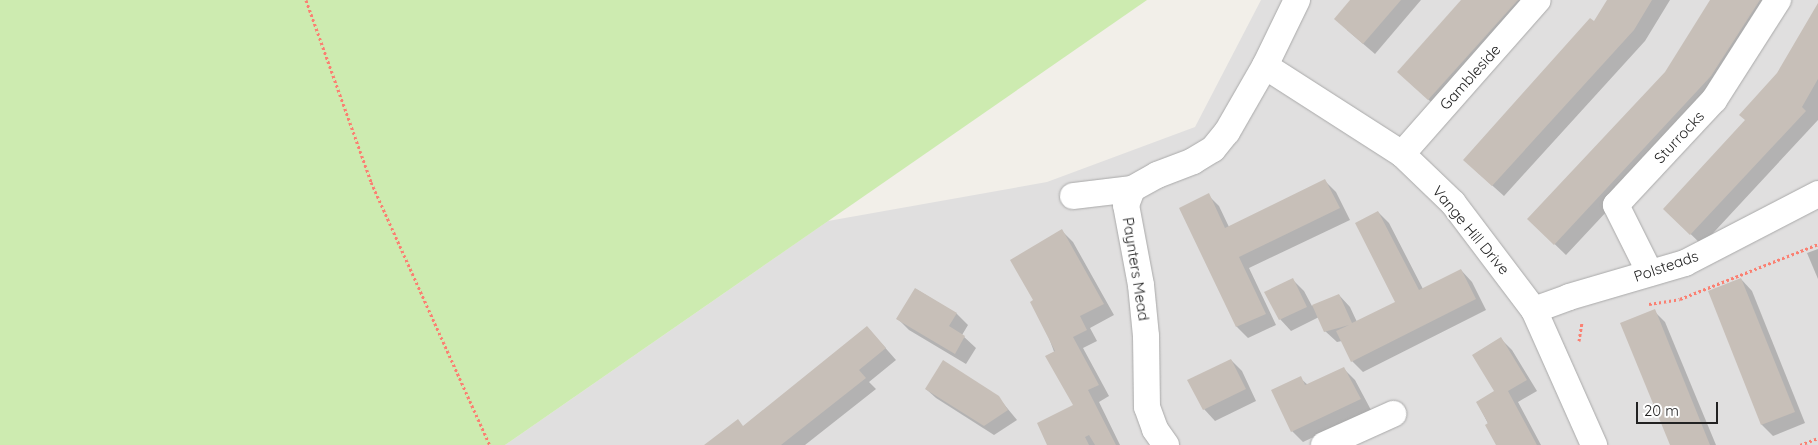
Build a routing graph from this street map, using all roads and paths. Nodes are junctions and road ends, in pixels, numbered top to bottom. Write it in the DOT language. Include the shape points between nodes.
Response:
graph roads {
  1 [pos="306,0"];
  2 [pos="1298,0"];
  3 [pos="1538,0"];
  4 [pos="1778,0"];
  5 [pos="1265,66"];
  6 [pos="1402,154"];
  7 [pos="1132,189"];
  8 [pos="1818,194"];
  9 [pos="1073,196"];
  10 [pos="1818,244"];
  11 [pos="1650,273"];
  12 [pos="1643,305"];
  13 [pos="1534,310"];
  14 [pos="1584,319"];
  15 [pos="1580,346"];
  16 [pos="1393,414"];
  17 [pos="1818,438"];
  18 [pos="490,445"];
  19 [pos="1166,445"];
  20 [pos="1324,445"];
  21 [pos="1594,445"];
  22 [pos="1800,445"];
  1 -- 18 [label="path" via="371,182"];
  2 -- 5 [label="street"];
  3 -- 6 [label="street, Gambleside"];
  4 -- 11 [label="street, Sturrocks" via="1714,100 1616,205"];
  5 -- 6 [label="street, Vange Hill Drive"];
  5 -- 7 [label="street" via="1232,124 1212,149"];
  6 -- 13 [label="street, Vange Hill Drive" via="1453,204"];
  7 -- 9 [label="street"];
  7 -- 19 [label="street, Paynters Mead" via="1126,205 1143,302 1147,406 1155,429"];
  8 -- 11 [label="street, Polsteads" via="1685,263"];
  10 -- 12 [label="path" via="1680,299"];
  11 -- 13 [label="street, Polsteads"];
  13 -- 21 [label="street, Vange Hill Drive"];
  14 -- 15 [label="path" via="1578,338"];
  16 -- 20 [label="street"];
  17 -- 22 [label="path"];
}
